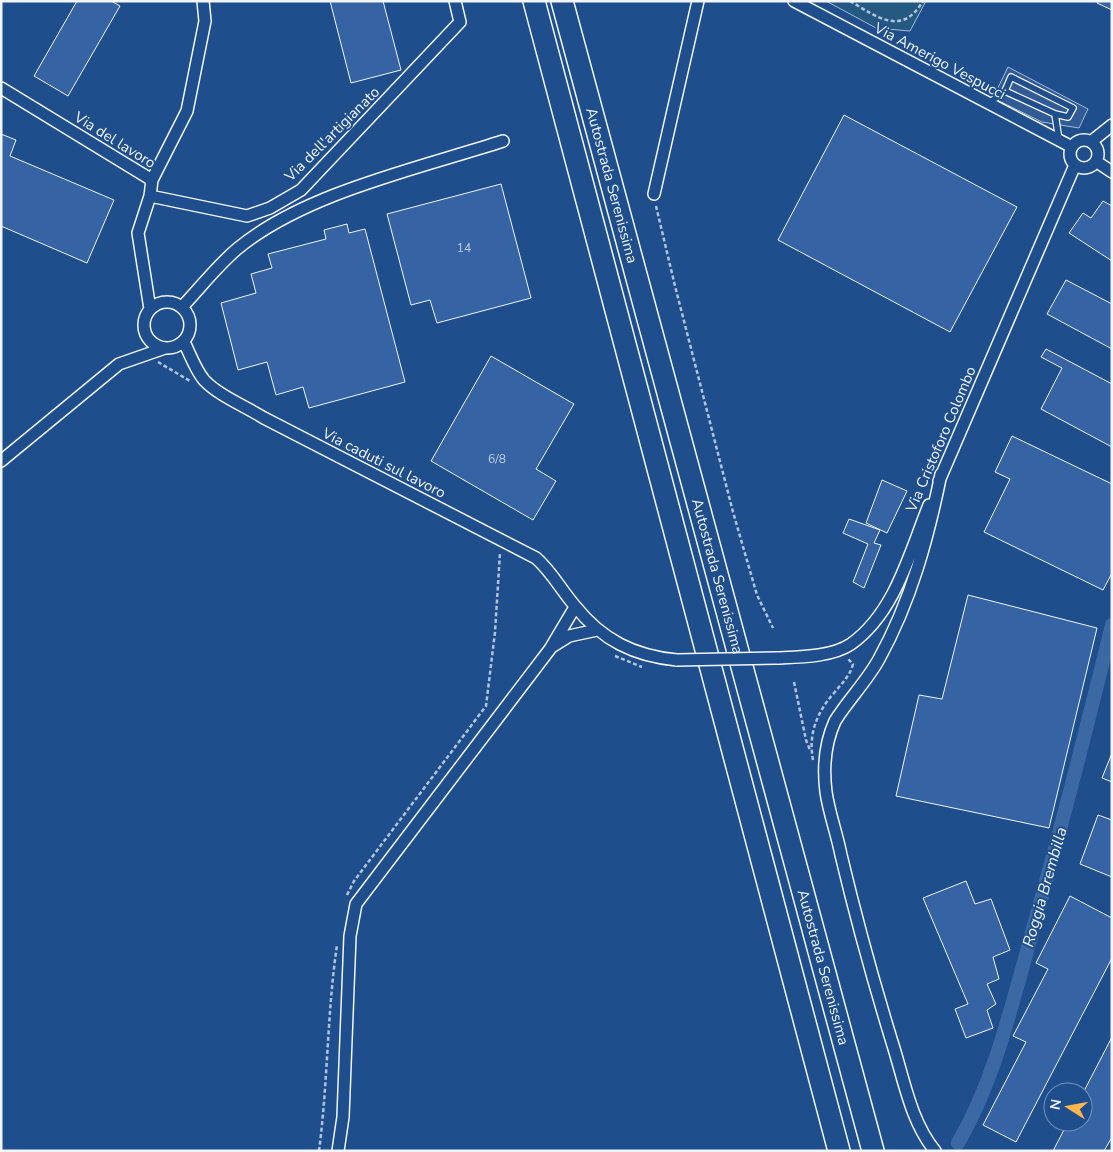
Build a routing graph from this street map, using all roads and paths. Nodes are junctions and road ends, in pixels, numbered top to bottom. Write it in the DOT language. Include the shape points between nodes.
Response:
graph roads {
  1 [pos="203,1"];
  2 [pos="455,1"];
  3 [pos="534,1"];
  4 [pos="562,1"];
  5 [pos="698,1"];
  6 [pos="794,1"];
  7 [pos="850,1"];
  8 [pos="922,1"];
  9 [pos="1,88"];
  10 [pos="1005,90"];
  11 [pos="989,103"];
  12 [pos="1055,114"];
  13 [pos="1112,125"];
  14 [pos="1059,140"];
  15 [pos="503,141"];
  16 [pos="1092,141"];
  17 [pos="1072,146"];
  18 [pos="1097,162"];
  19 [pos="1075,165"];
  20 [pos="1112,172"];
  21 [pos="152,180"];
  22 [pos="654,194"];
  23 [pos="150,196"];
  24 [pos="182,307"];
  25 [pos="150,309"];
  26 [pos="184,342"];
  27 [pos="165,348"];
  28 [pos="156,360"];
  29 [pos="198,386"];
  30 [pos="1,461"];
  31 [pos="941,474"];
  32 [pos="575,607"];
  33 [pos="773,628"];
  34 [pos="597,630"];
  35 [pos="550,649"];
  36 [pos="609,652"];
  37 [pos="677,660"];
  38 [pos="646,668"];
  39 [pos="794,682"];
  40 [pos="811,752"];
  41 [pos="338,1151"];
  42 [pos="839,1151"];
  43 [pos="873,1151"];
  44 [pos="935,1151"];
  1 -- 21 [label="street" via="205,21 187,111"];
  2 -- 23 [label="street, Via dell'artigianato" via="460,22 301,190 270,208 247,216"];
  3 -- 42 [label="highway, Autostrada Serenissima"];
  4 -- 43 [label="highway, Autostrada Serenissima"];
  5 -- 22 [label="street"];
  6 -- 11 [label="street, Via Amerigo Vespucci"];
  7 -- 8 [label="path" via="892,22 911,16"];
  9 -- 21 [label="street, Via del lavoro"];
  10 -- 11 [label="lane"];
  10 -- 12 [label="lane"];
  10 -- 12 [label="lane" via="1011,77 1073,108 1068,117"];
  11 -- 14 [label="street, Via Amerigo Vespucci"];
  12 -- 14 [label="lane"];
  13 -- 16 [label="street"];
  14 -- 17 [label="street, Via Amerigo Vespucci"];
  15 -- 24 [label="street" via="312,204 237,250"];
  16 -- 17 [label="street" via="1083,139"];
  16 -- 18 [label="street" via="1098,147"];
  17 -- 19 [label="street" via="1071,159"];
  18 -- 19 [label="street" via="1089,168"];
  18 -- 20 [label="street"];
  19 -- 31 [label="street, Via Cristoforo Colombo"];
  21 -- 23 [label="street, Via del lavoro"];
  22 -- 33 [label="path" via="697,372 757,595"];
  23 -- 25 [label="street, Via del lavoro" via="138,233"];
  24 -- 25 [label="street" via="162,302"];
  24 -- 26 [label="street" via="190,320"];
  25 -- 27 [label="street" via="144,322 147,336"];
  26 -- 27 [label="street"];
  26 -- 32 [label="street, Via caduti sul lavoro" via="198,371 220,392 264,418 536,558 549,570"];
  27 -- 30 [label="street" via="119,364"];
  28 -- 29 [label="path"];
  31 -- 37 [label="street, Via Cristoforo Colombo, bridge" via="895,592 874,621 850,644 817,656"];
  31 -- 44 [label="street" via="930,526 908,595 879,659 830,731 824,766 826,793 856,919 914,1117"];
  32 -- 34 [label="street, Via caduti sul lavoro"];
  32 -- 35 [label="street"];
  34 -- 35 [label="street" via="569,636"];
  34 -- 37 [label="street, Via caduti sul lavoro" via="622,647 651,658"];
  35 -- 41 [label="street" via="356,904 350,936 343,1117"];
  36 -- 38 [label="path"];
  39 -- 40 [label="path"];
}
